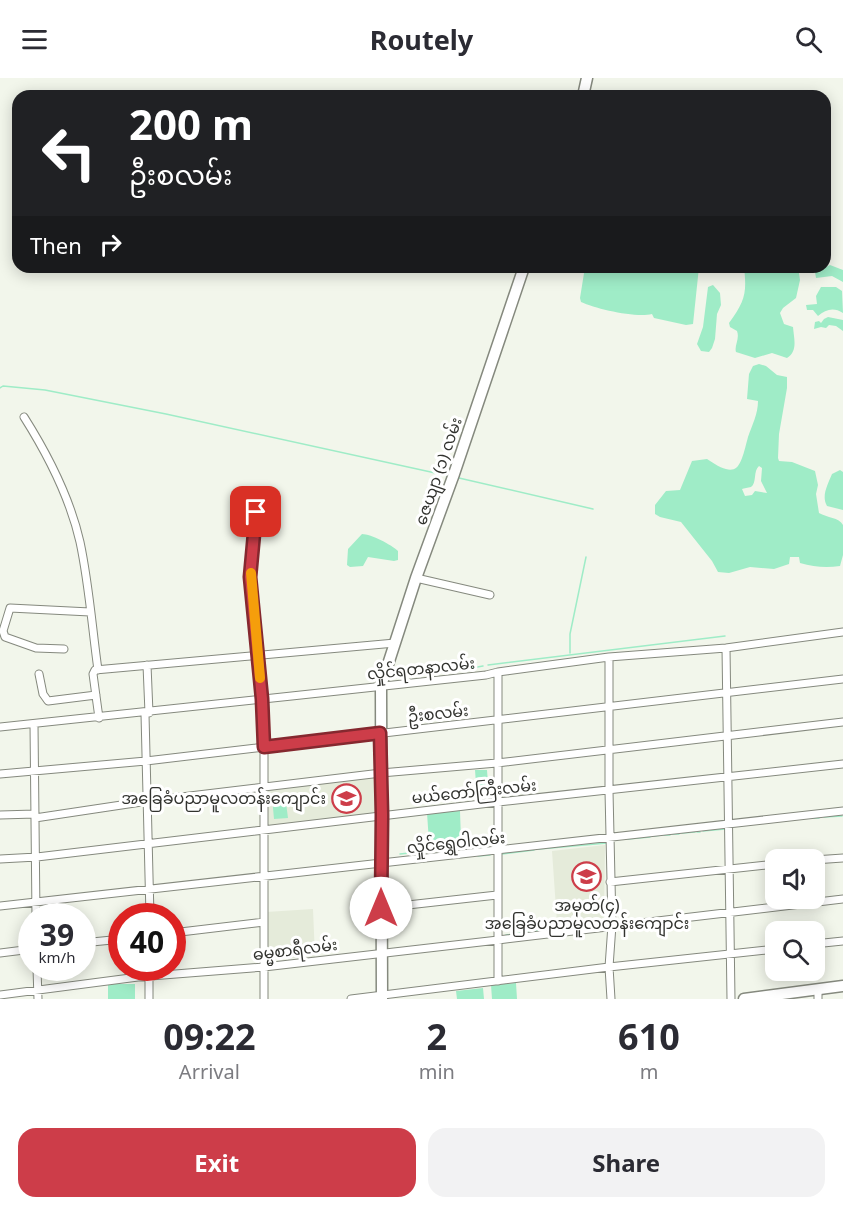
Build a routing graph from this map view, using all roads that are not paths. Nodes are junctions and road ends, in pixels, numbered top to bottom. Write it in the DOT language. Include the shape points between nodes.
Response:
graph roads {
  1 [pos="522,273"];
  2 [pos="24,417"];
  3 [pos="258,491"];
  4 [pos="416,578"];
  5 [pos="490,596"];
  6 [pos="90,612"];
  7 [pos="843,632"];
  8 [pos="395,643"];
  9 [pos="726,648"];
  10 [pos="64,650"];
  11 [pos="258,655"];
  12 [pos="609,657"];
  13 [pos="147,665"];
  14 [pos="98,670"];
  15 [pos="498,672"];
  16 [pos="39,674"];
  17 [pos="843,679"];
  18 [pos="381,686"];
  19 [pos="727,692"];
  20 [pos="96,695"];
  21 [pos="262,699"];
  22 [pos="609,708"];
  23 [pos="147,713"];
  24 [pos="99,718"];
  25 [pos="497,720"];
  26 [pos="843,722"];
  27 [pos="34,724"];
  28 [pos="0,727"];
  29 [pos="380,733"];
  30 [pos="728,734"];
  31 [pos="264,747"];
  32 [pos="609,750"];
  33 [pos="146,761"];
  34 [pos="497,763"];
  35 [pos="843,764"];
  36 [pos="36,772"];
  37 [pos="381,773"];
  38 [pos="0,774"];
  39 [pos="728,776"];
  40 [pos="263,788"];
  41 [pos="609,791"];
  42 [pos="148,801"];
  43 [pos="498,802"];
  44 [pos="843,811"];
  45 [pos="0,815"];
  46 [pos="382,815"];
  47 [pos="35,816"];
  48 [pos="728,826"];
  49 [pos="262,831"];
  50 [pos="611,841"];
  51 [pos="148,844"];
  52 [pos="497,851"];
  53 [pos="37,857"];
  54 [pos="843,858"];
  55 [pos="0,859"];
  56 [pos="825,859"];
  57 [pos="382,863"];
  58 [pos="765,865"];
  59 [pos="729,869"];
  60 [pos="263,878"];
  61 [pos="610,882"];
  62 [pos="149,890"];
  63 [pos="497,895"];
  64 [pos="843,898"];
  65 [pos="36,902"];
  66 [pos="150,903"];
  67 [pos="0,906"];
  68 [pos="381,908"];
  69 [pos="729,911"];
  70 [pos="264,922"];
  71 [pos="612,925"];
  72 [pos="186,931"];
  73 [pos="498,940"];
  74 [pos="843,941"];
  75 [pos="825,943"];
  76 [pos="765,950"];
  77 [pos="18,951"];
  78 [pos="382,952"];
  79 [pos="0,953"];
  80 [pos="731,953"];
  81 [pos="264,967"];
  82 [pos="609,967"];
  83 [pos="186,973"];
  84 [pos="119,981"];
  85 [pos="148,981"];
  86 [pos="498,981"];
  87 [pos="843,986"];
  88 [pos="818,994"];
  89 [pos="0,995"];
  90 [pos="38,995"];
  91 [pos="382,997"];
  92 [pos="149,999"];
  93 [pos="264,999"];
  94 [pos="351,999"];
  95 [pos="611,999"];
  96 [pos="731,999"];
  97 [pos="744,999"];
  1 -- 4 [label="street, ဇေယျာ (၁) လမ်း"];
  2 -- 6 [label="street" via="46,453 72,514"];
  3 -- 11 [label="street" via="250,577"];
  4 -- 5 [label="street"];
  4 -- 8 [label="street, ဇေယျာ (၁) လမ်း"];
  6 -- 10 [label="street" via="10,608 5,637 36,648"];
  6 -- 14 [label="street"];
  7 -- 9 [label="street, လှိုင်ရတနာလမ်း"];
  8 -- 11 [label="street"];
  8 -- 18 [label="street, ဇေယျာ (၁) လမ်း"];
  9 -- 12 [label="street, လှိုင်ရတနာလမ်း"];
  9 -- 19 [label="street"];
  11 -- 13 [label="street"];
  11 -- 21 [label="street"];
  12 -- 15 [label="street, လှိုင်ရတနာလမ်း"];
  12 -- 22 [label="street"];
  13 -- 14 [label="street"];
  13 -- 23 [label="street"];
  14 -- 20 [label="street" via="93,671"];
  15 -- 18 [label="street, လှိုင်ရတနာလမ်း"];
  15 -- 25 [label="street"];
  16 -- 20 [label="street" via="48,701"];
  17 -- 19 [label="street, ဦးစလမ်း"];
  18 -- 21 [label="street, လှိုင်ရတနာလမ်း"];
  18 -- 29 [label="street, ဇေယျာ (၁) လမ်း"];
  19 -- 22 [label="street, ဦးစလမ်း"];
  19 -- 30 [label="street"];
  20 -- 24 [label="street"];
  21 -- 23 [label="street, လှိုင်ရတနာလမ်း"];
  21 -- 31 [label="street"];
  22 -- 25 [label="street, ဦးစလမ်း"];
  22 -- 32 [label="street"];
  23 -- 24 [label="street, လှိုင်ရတနာလမ်း"];
  23 -- 33 [label="street"];
  24 -- 27 [label="street, လှိုင်ရတနာလမ်း"];
  25 -- 29 [label="street, ဦးစလမ်း"];
  25 -- 34 [label="street"];
  26 -- 30 [label="street"];
  27 -- 28 [label="street, လှိုင်ရတနာလမ်း"];
  27 -- 36 [label="street"];
  29 -- 31 [label="street, ဦးစလမ်း"];
  29 -- 37 [label="street, ဇေယျာ (၁) လမ်း"];
  30 -- 32 [label="street"];
  30 -- 39 [label="street"];
  31 -- 33 [label="street, ဦးစလမ်း"];
  31 -- 40 [label="street"];
  32 -- 34 [label="street"];
  32 -- 41 [label="street"];
  33 -- 36 [label="street, ဦးစလမ်း"];
  33 -- 42 [label="street"];
  34 -- 37 [label="street"];
  34 -- 43 [label="street"];
  35 -- 39 [label="street, မယ်တော်ကြီးလမ်း"];
  36 -- 38 [label="street, ဦးစလမ်း"];
  36 -- 47 [label="street"];
  37 -- 40 [label="street"];
  37 -- 46 [label="street, ဇေယျာ (၁) လမ်း"];
  39 -- 41 [label="street, မယ်တော်ကြီးလမ်း"];
  39 -- 48 [label="street"];
  40 -- 42 [label="street"];
  40 -- 49 [label="street"];
  41 -- 43 [label="street, မယ်တော်ကြီးလမ်း"];
  41 -- 50 [label="street"];
  42 -- 47 [label="street"];
  42 -- 51 [label="street"];
  43 -- 46 [label="street, မယ်တော်ကြီးလမ်း"];
  43 -- 52 [label="street"];
  44 -- 48 [label="street, လှိုင်ရွှေဝါလမ်း"];
  45 -- 47 [label="street"];
  46 -- 49 [label="street, မယ်တော်ကြီးလမ်း"];
  46 -- 57 [label="street, ဇေယျာ (၁) လမ်း"];
  47 -- 53 [label="street"];
  48 -- 50 [label="street, လှိုင်ရွှေဝါလမ်း"];
  48 -- 59 [label="street"];
  49 -- 51 [label="street, မယ်တော်ကြီးလမ်း"];
  49 -- 60 [label="street"];
  50 -- 52 [label="street, လှိုင်ရွှေဝါလမ်း"];
  50 -- 61 [label="street"];
  51 -- 53 [label="street, မယ်တော်ကြီးလမ်း"];
  51 -- 62 [label="street"];
  52 -- 57 [label="street, လှိုင်ရွှေဝါလမ်း"];
  52 -- 63 [label="street"];
  53 -- 55 [label="street, မယ်တော်ကြီးလမ်း"];
  53 -- 65 [label="street"];
  54 -- 56 [label="street"];
  57 -- 60 [label="street, လှိုင်ရွှေဝါလမ်း"];
  57 -- 68 [label="street, ဇေယျာ (၁) လမ်း"];
  58 -- 59 [label="street"];
  59 -- 61 [label="street"];
  59 -- 69 [label="street"];
  60 -- 62 [label="street, လှိုင်ရွှေဝါလမ်း"];
  60 -- 70 [label="street"];
  61 -- 71 [label="street"];
  62 -- 65 [label="street, လှိုင်ရွှေဝါလမ်း"];
  62 -- 66 [label="street"];
  63 -- 68 [label="street"];
  63 -- 73 [label="street"];
  64 -- 69 [label="street, ဓမ္မစာရီလမ်း"];
  65 -- 67 [label="street, လှိုင်ရွှေဝါလမ်း"];
  68 -- 78 [label="street, ဇေယျာ (၁) လမ်း"];
  69 -- 71 [label="street, ဓမ္မစာရီလမ်း"];
  69 -- 80 [label="street"];
  70 -- 72 [label="street"];
  70 -- 81 [label="street"];
  71 -- 73 [label="street, ဓမ္မစာရီလမ်း"];
  71 -- 82 [label="street"];
  73 -- 78 [label="street, ဓမ္မစာရီလမ်း"];
  73 -- 86 [label="street"];
  74 -- 75 [label="street"];
  76 -- 80 [label="street"];
  77 -- 79 [label="street"];
  78 -- 81 [label="street, ဓမ္မစာရီလမ်း"];
  78 -- 91 [label="street, ဇေယျာ (၁) လမ်း"];
  80 -- 82 [label="street"];
  80 -- 96 [label="street"];
  81 -- 83 [label="street, ဓမ္မစာရီလမ်း"];
  81 -- 93 [label="street"];
  82 -- 86 [label="street"];
  82 -- 95 [label="street"];
  84 -- 90 [label="street, ဓမ္မစာရီလမ်း"];
  85 -- 92 [label="street"];
  86 -- 91 [label="street"];
  87 -- 88 [label="street"];
  88 -- 97 [label="street"];
  89 -- 90 [label="street, ဓမ္မစာရီလမ်း"];
  91 -- 94 [label="street"];
}
